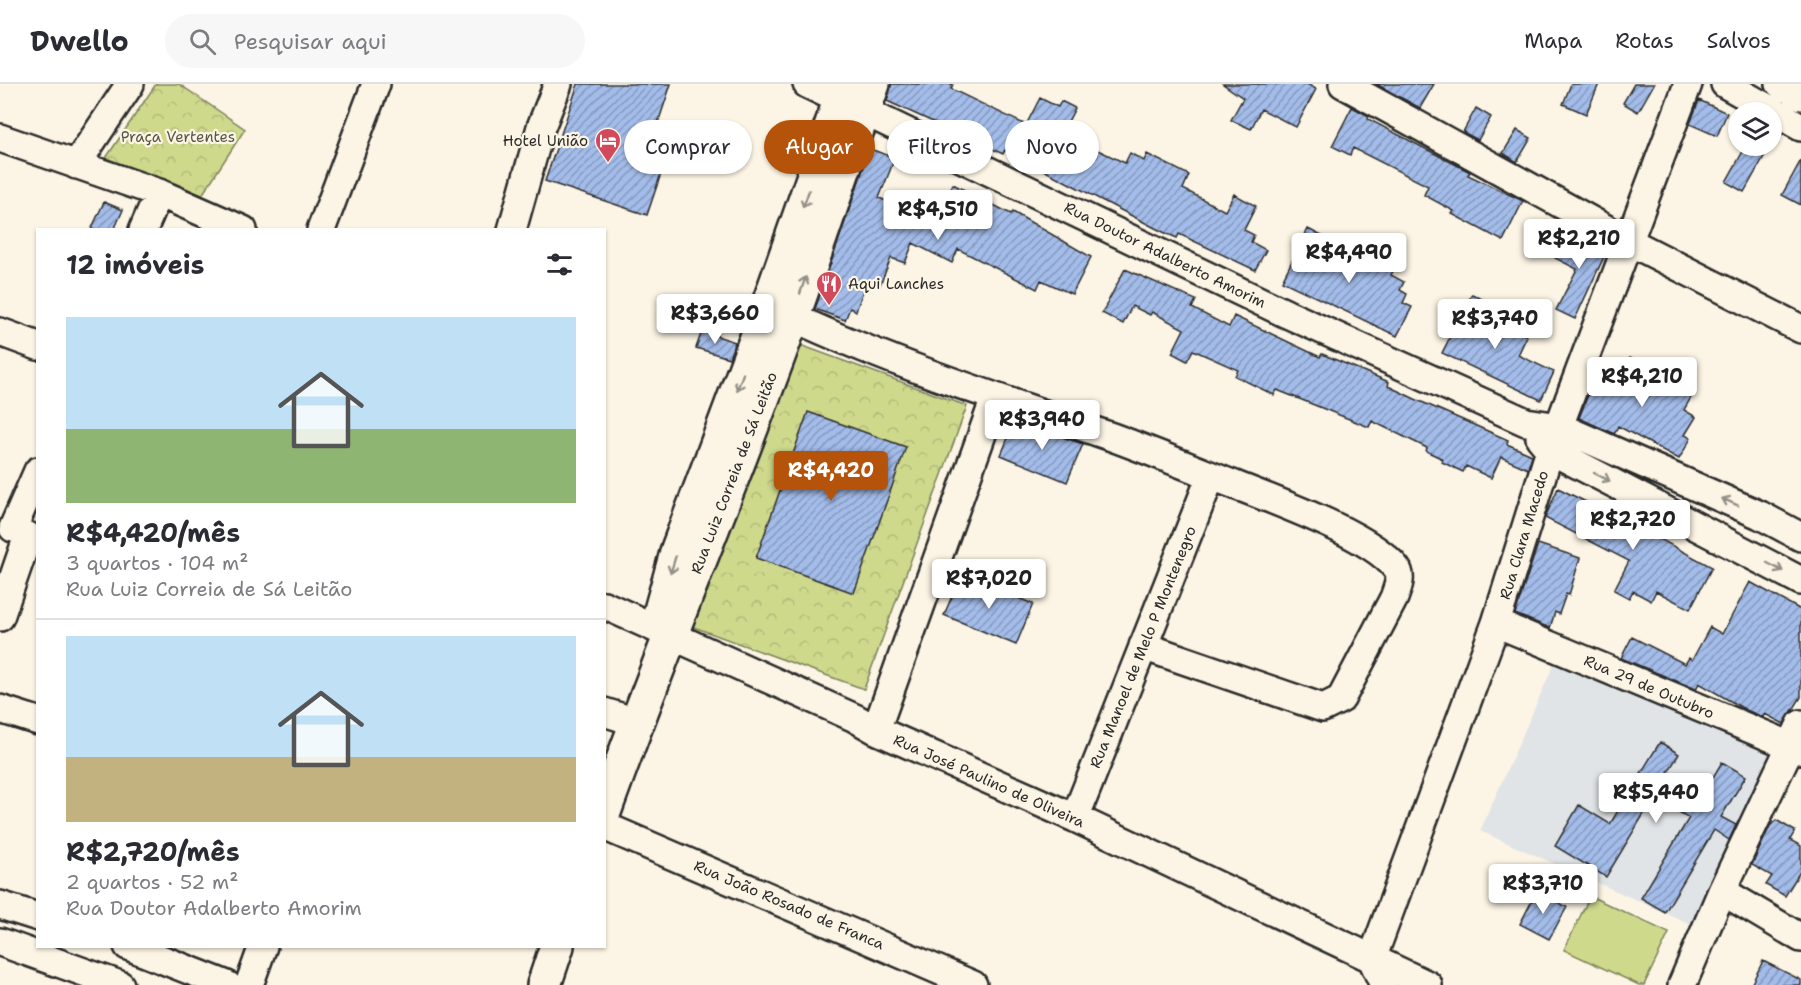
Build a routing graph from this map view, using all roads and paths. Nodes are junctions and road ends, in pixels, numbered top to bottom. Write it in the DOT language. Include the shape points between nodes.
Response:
graph roads {
  1 [pos="130,84"];
  2 [pos="376,84"];
  3 [pos="558,84"];
  4 [pos="807,84"];
  5 [pos="1343,84"];
  6 [pos="1688,84"];
  7 [pos="1725,84"];
  8 [pos="1780,84"];
  9 [pos="856,94"];
  10 [pos="1801,96"];
  11 [pos="1801,127"];
  12 [pos="0,138"];
  13 [pos="76,165"];
  14 [pos="159,193"];
  15 [pos="144,228"];
  16 [pos="238,228"];
  17 [pos="322,228"];
  18 [pos="513,228"];
  19 [pos="1628,241"];
  20 [pos="792,317"];
  21 [pos="1801,329"];
  22 [pos="2,340"];
  23 [pos="36,346"];
  24 [pos="996,398"];
  25 [pos="1555,438"];
  26 [pos="1211,476"];
  27 [pos="36,478"];
  28 [pos="1760,515"];
  29 [pos="20,532"];
  30 [pos="1801,537"];
  31 [pos="1743,550"];
  32 [pos="1801,581"];
  33 [pos="606,606"];
  34 [pos="0,617"];
  35 [pos="1496,623"];
  36 [pos="664,633"];
  37 [pos="1143,646"];
  38 [pos="0,709"];
  39 [pos="606,713"];
  40 [pos="36,720"];
  41 [pos="636,722"];
  42 [pos="876,730"];
  43 [pos="1798,740"];
  44 [pos="606,806"];
  45 [pos="1075,818"];
  46 [pos="606,827"];
  47 [pos="1722,891"];
  48 [pos="0,905"];
  49 [pos="36,918"];
  50 [pos="36,925"];
  51 [pos="1801,938"];
  52 [pos="0,942"];
  53 [pos="122,948"];
  54 [pos="133,948"];
  55 [pos="262,948"];
  56 [pos="556,948"];
  57 [pos="27,951"];
  58 [pos="1372,959"];
  59 [pos="101,981"];
  60 [pos="227,985"];
  61 [pos="249,985"];
  62 [pos="544,985"];
  63 [pos="973,985"];
  64 [pos="1384,985"];
  65 [pos="1428,985"];
  66 [pos="1682,985"];
  1 -- 13 [label="street"];
  2 -- 17 [label="street"];
  3 -- 18 [label="street" via="541,127"];
  4 -- 9 [label="street, Rua Doutor Adalberto Amorim"];
  5 -- 19 [label="street"];
  6 -- 19 [label="street, Rua Clara Macedo"];
  7 -- 11 [label="street"];
  8 -- 10 [label="street"];
  20 -- 9 [label="main road, Rua Luiz Correia de Sá Leitão, one-way"];
  9 -- 25 [label="street, Rua Doutor Adalberto Amorim" via="1287,314"];
  9 -- 36 [label="main road, Rua Luiz Correia de Sá Leitão, one-way" via="758,335 678,549"];
  12 -- 13 [label="street"];
  13 -- 14 [label="street"];
  14 -- 15 [label="street"];
  14 -- 16 [label="street"];
  19 -- 21 [label="street"];
  19 -- 25 [label="street, Rua Clara Macedo"];
  20 -- 24 [label="street" via="843,341"];
  20 -- 36 [label="main road, Rua Luiz Correia de Sá Leitão"];
  22 -- 23 [label="street"];
  24 -- 26 [label="street"];
  24 -- 42 [label="street"];
  28 -- 25 [label="street, Rua Doutor Adalberto Amorim, one-way"];
  25 -- 31 [label="street, Rua Doutor Adalberto Amorim, one-way"];
  25 -- 35 [label="street, Rua Clara Macedo"];
  26 -- 37 [label="street, Rua Manoel de Melo P Montenegro"];
  26 -- 37 [label="street" via="1349,534 1395,567 1399,582 1394,598 1341,699 1323,708"];
  27 -- 29 [label="street"];
  28 -- 30 [label="street, Rua Doutor Adalberto Amorim"];
  28 -- 31 [label="street"];
  29 -- 34 [label="street"];
  31 -- 32 [label="street, Rua Doutor Adalberto Amorim, one-way"];
  33 -- 36 [label="street, Rua José Paulino de Oliveira"];
  35 -- 43 [label="street, Rua 29 de Outubro"];
  35 -- 58 [label="street, Rua Clara Macedo"];
  36 -- 41 [label="main road, Rua Luiz Correia de Sá Leitão"];
  36 -- 42 [label="street, Rua José Paulino de Oliveira"];
  37 -- 45 [label="street, Rua Manoel de Melo P Montenegro"];
  38 -- 40 [label="street"];
  39 -- 41 [label="street"];
  41 -- 44 [label="main road, Rua Luiz Correia de Sá Leitão"];
  42 -- 45 [label="street, Rua José Paulino de Oliveira"];
  43 -- 47 [label="street"];
  45 -- 58 [label="street, Rua José Paulino de Oliveira"];
  46 -- 63 [label="street, Rua João Rosado de Franca"];
  47 -- 51 [label="street"];
  47 -- 66 [label="street"];
  48 -- 49 [label="street"];
  50 -- 57 [label="street"];
  52 -- 57 [label="street"];
  53 -- 59 [label="street"];
  54 -- 60 [label="street"];
  55 -- 61 [label="street"];
  56 -- 62 [label="main road"];
  57 -- 59 [label="street"];
  58 -- 64 [label="street"];
  58 -- 65 [label="street, Rua José Paulino de Oliveira"];
}
